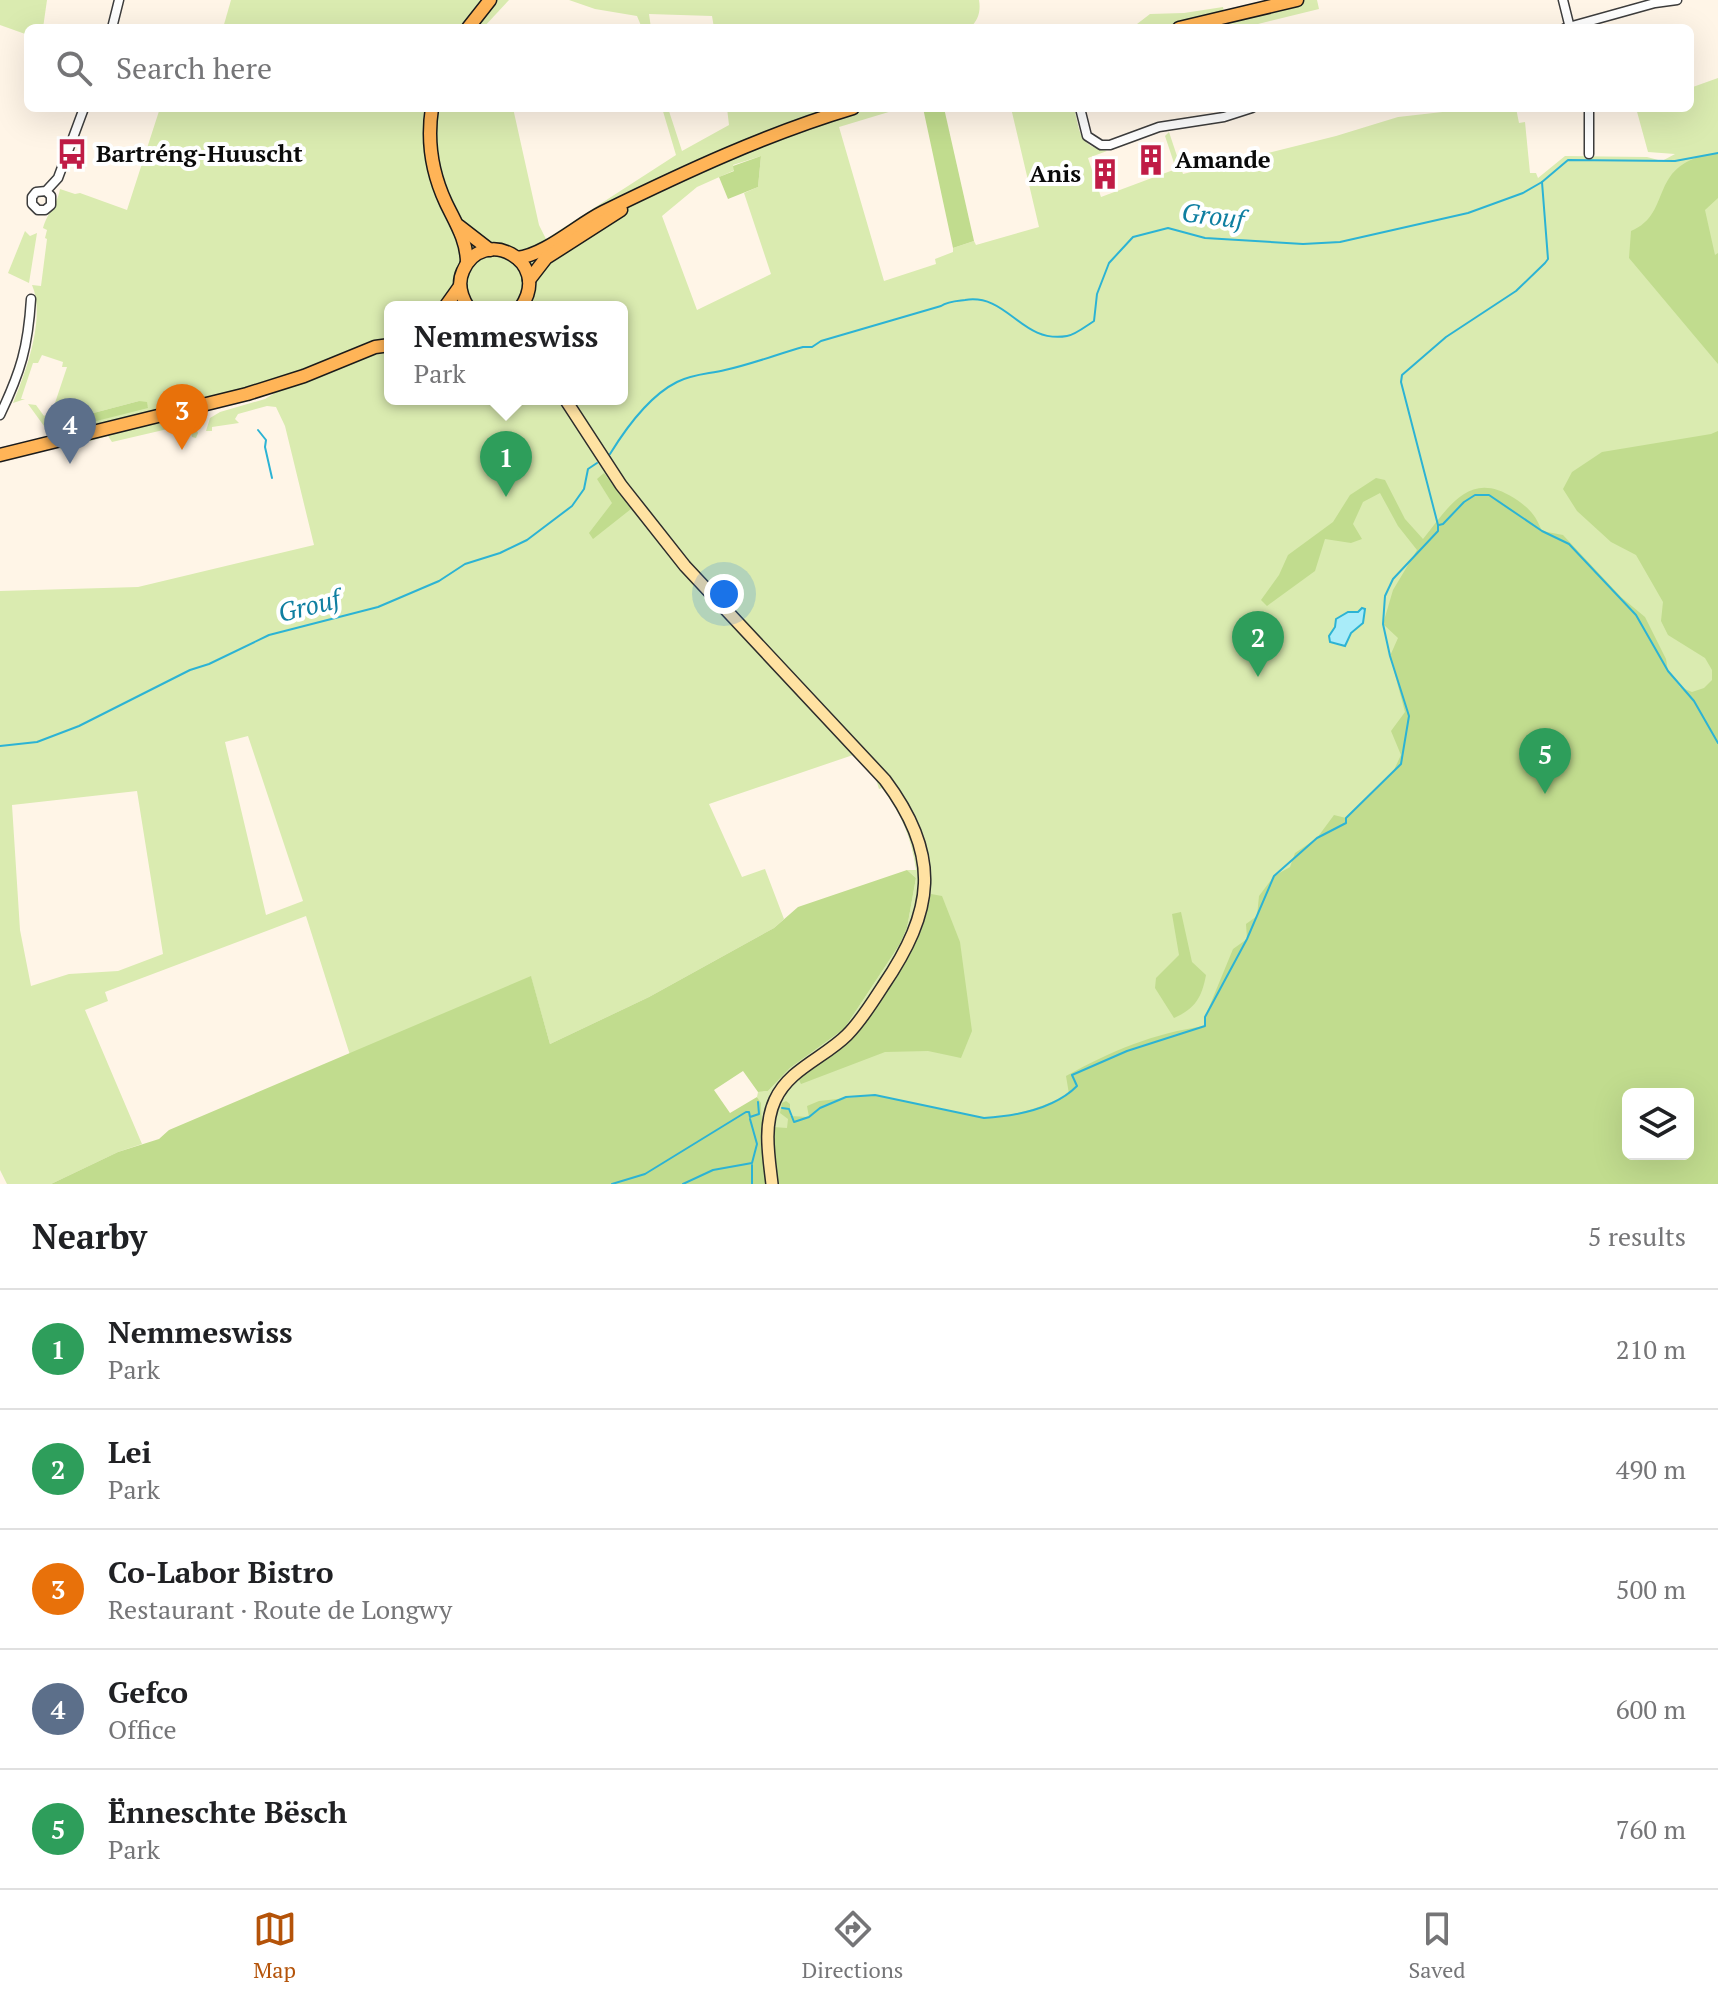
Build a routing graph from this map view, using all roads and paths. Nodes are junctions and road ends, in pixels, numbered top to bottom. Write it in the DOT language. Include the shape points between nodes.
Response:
graph roads {
  1 [pos="119,0"];
  2 [pos="490,0"];
  3 [pos="1297,0"];
  4 [pos="1563,0"];
  5 [pos="1677,0"];
  6 [pos="113,24"];
  7 [pos="471,24"];
  8 [pos="1206,24"];
  9 [pos="1567,24"];
  10 [pos="1582,24"];
  11 [pos="83,112"];
  12 [pos="432,112"];
  13 [pos="842,112"];
  14 [pos="1081,112"];
  15 [pos="1212,112"];
  16 [pos="1236,112"];
  17 [pos="1589,112"];
  18 [pos="1213,118"];
  19 [pos="1589,154"];
  20 [pos="653,188"];
  21 [pos="46,191"];
  22 [pos="457,224"];
  23 [pos="490,250"];
  24 [pos="517,258"];
  25 [pos="467,263"];
  26 [pos="529,280"];
  27 [pos="460,286"];
  28 [pos="31,299"];
  29 [pos="449,301"];
  30 [pos="466,301"];
  31 [pos="524,301"];
  32 [pos="384,340"];
  33 [pos="384,346"];
  34 [pos="375,347"];
  35 [pos="569,405"];
  36 [pos="0,415"];
  37 [pos="0,455"];
  38 [pos="772,1184"];
  1 -- 6 [label="street"];
  2 -- 7 [label="main road"];
  3 -- 8 [label="main road"];
  4 -- 9 [label="street"];
  5 -- 10 [label="street"];
  11 -- 21 [label="street" via="58,178"];
  12 -- 22 [label="main road" via="433,166"];
  13 -- 20 [label="main road" via="745,146"];
  14 -- 18 [label="street" via="1087,136 1101,145"];
  15 -- 18 [label="street"];
  16 -- 18 [label="street"];
  17 -- 19 [label="street"];
  20 -- 24 [label="main road" via="534,254"];
  20 -- 26 [label="main road" via="546,258"];
  22 -- 23 [label="main road"];
  22 -- 25 [label="main road"];
  23 -- 24 [label="main road"];
  23 -- 25 [label="main road"];
  24 -- 26 [label="main road"];
  25 -- 27 [label="main road"];
  26 -- 31 [label="main road"];
  27 -- 29 [label="main road"];
  27 -- 30 [label="main road"];
  28 -- 36 [label="street" via="27,348"];
  32 -- 34 [label="main road"];
  33 -- 34 [label="main road"];
  34 -- 37 [label="main road" via="247,394"];
  35 -- 38 [label="main road" via="621,485 685,566 885,780 920,844 924,892 908,947 848,1034 788,1080 774,1101 768,1141"];
}
